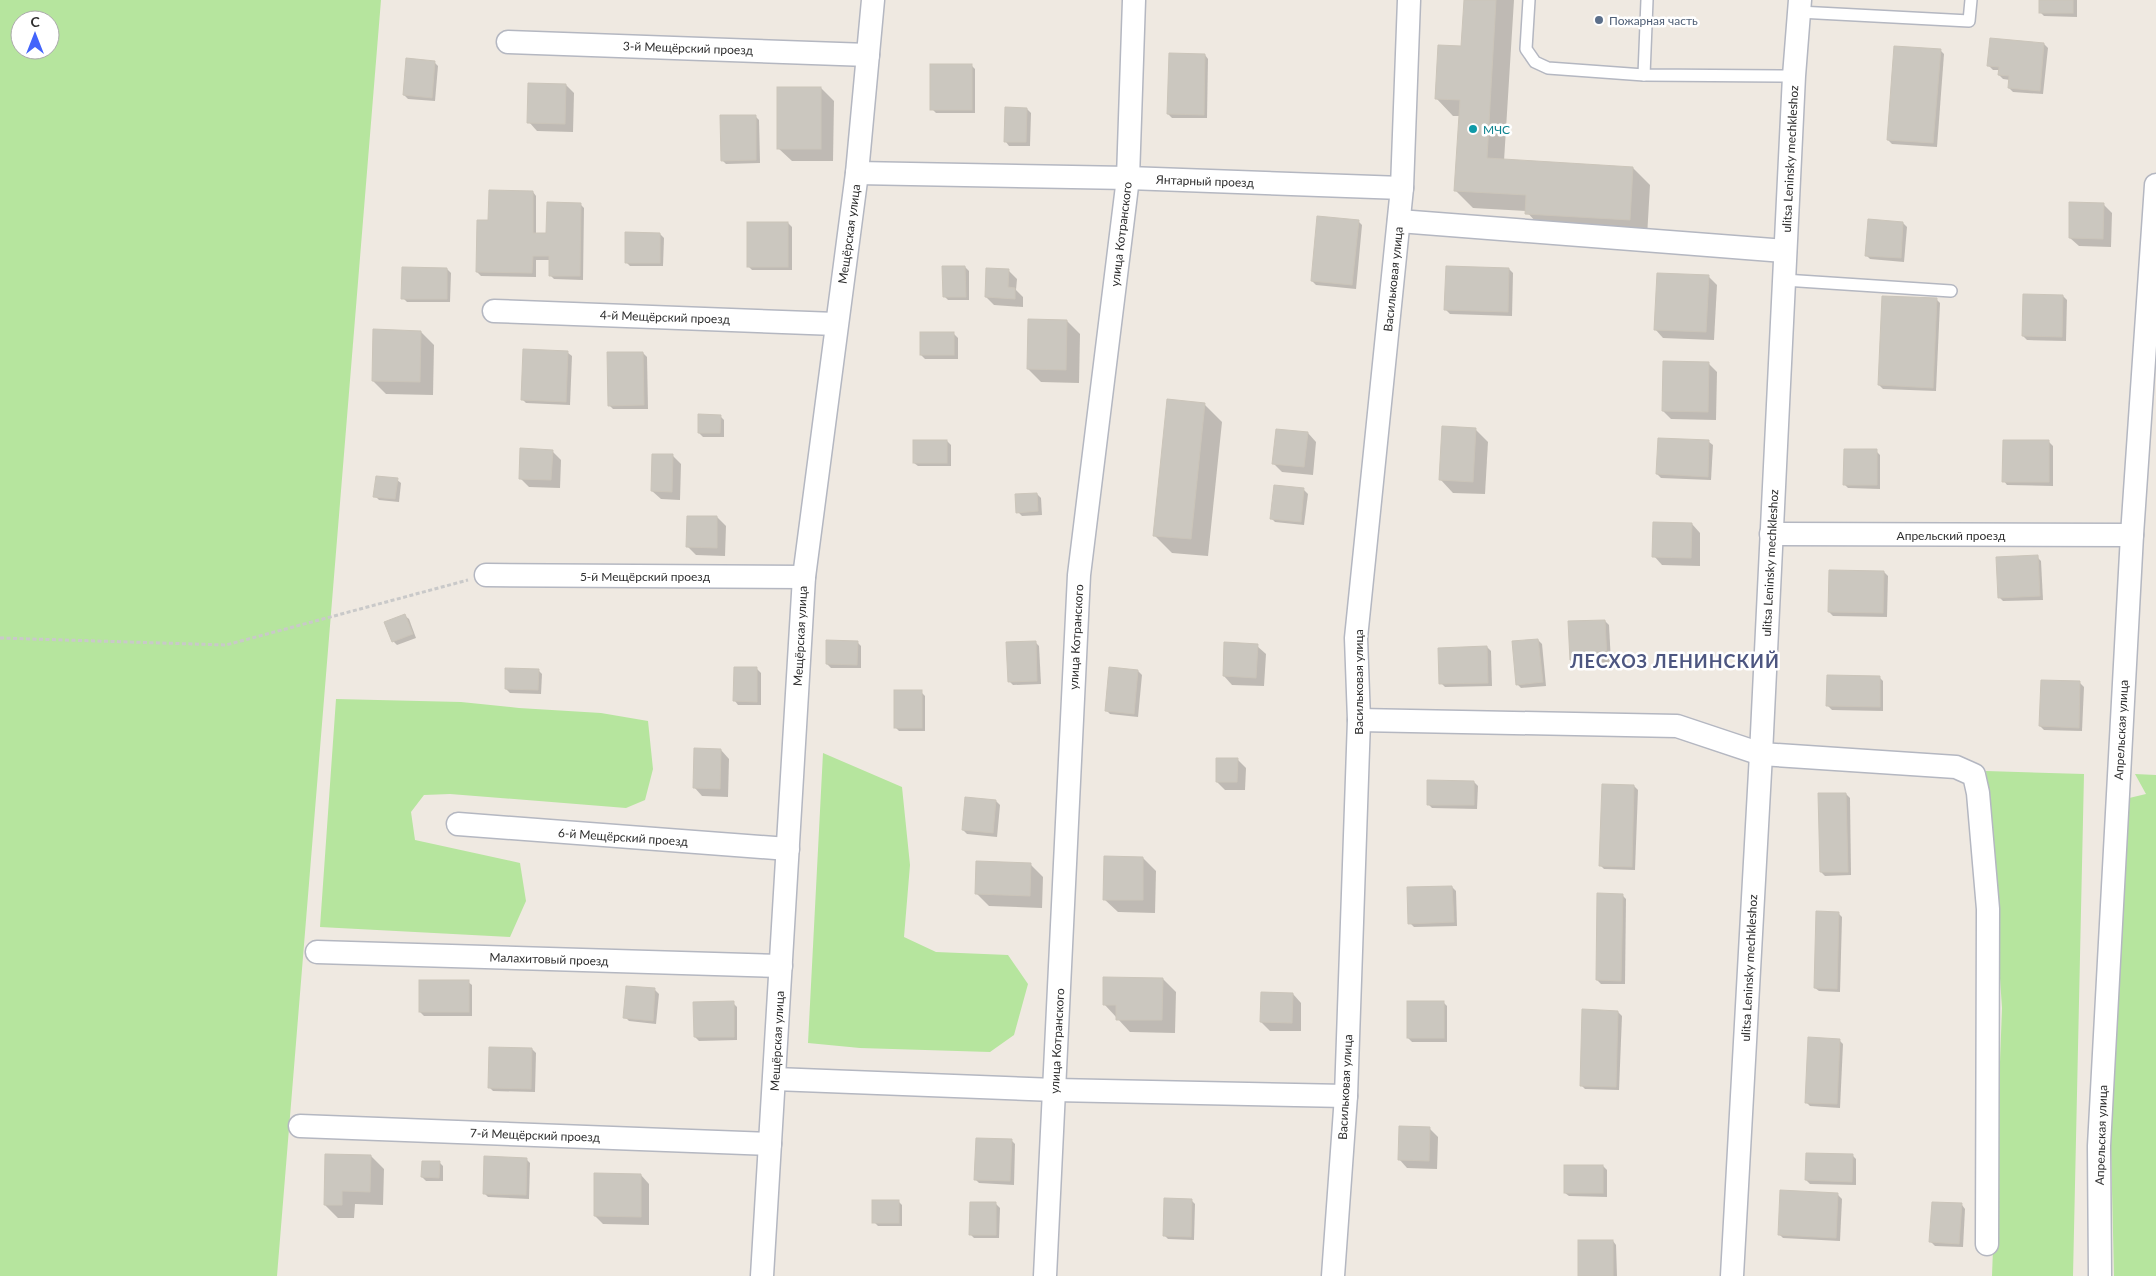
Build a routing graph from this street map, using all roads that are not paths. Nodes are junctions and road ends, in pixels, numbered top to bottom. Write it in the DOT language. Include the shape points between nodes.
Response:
graph roads {
  1 [pos="873,0"];
  2 [pos="1134,0"];
  3 [pos="1409,0"];
  4 [pos="1530,0"];
  5 [pos="1647,0"];
  6 [pos="1971,0"];
  7 [pos="1799,6"];
  8 [pos="508,42"];
  9 [pos="868,55"];
  10 [pos="1644,75"];
  11 [pos="1794,76"];
  12 [pos="857,173"];
  13 [pos="1128,178"];
  14 [pos="2156,185"];
  15 [pos="1402,188"];
  16 [pos="1399,221"];
  17 [pos="1785,251"];
  18 [pos="1784,280"];
  19 [pos="1951,290"];
  20 [pos="494,311"];
  21 [pos="836,324"];
  22 [pos="1771,534"];
  23 [pos="2132,535"];
  24 [pos="486,575"];
  25 [pos="804,577"];
  26 [pos="1359,720"];
  27 [pos="1761,754"];
  28 [pos="458,824"];
  29 [pos="788,849"];
  30 [pos="316,952"];
  31 [pos="782,966"];
  32 [pos="775,1079"];
  33 [pos="1055,1090"];
  34 [pos="1346,1096"];
  35 [pos="300,1126"];
  36 [pos="770,1144"];
  37 [pos="1987,1244"];
  38 [pos="762,1276"];
  39 [pos="1045,1276"];
  40 [pos="1333,1276"];
  41 [pos="1732,1276"];
  42 [pos="2100,1276"];
  1 -- 9 [label="street, Мещёрская улица"];
  2 -- 13 [label="street, улица Котранского"];
  3 -- 15 [label="street, Васильковая улица"];
  4 -- 10 [label="lane" via="1526,50 1535,62 1548,68"];
  5 -- 10 [label="lane"];
  6 -- 7 [label="lane" via="1969,21"];
  7 -- 11 [label="street, ulitsa Leninsky mechkleshoz"];
  8 -- 9 [label="street, 3-й Мещёрский проезд"];
  9 -- 12 [label="street, Мещёрская улица"];
  10 -- 11 [label="lane"];
  11 -- 17 [label="street, ulitsa Leninsky mechkleshoz"];
  12 -- 13 [label="street, Янтарный проезд"];
  12 -- 21 [label="street, Мещёрская улица"];
  13 -- 15 [label="street, Янтарный проезд"];
  13 -- 33 [label="street, улица Котранского" via="1079,575"];
  14 -- 23 [label="street, Апрельская улица"];
  15 -- 16 [label="street, Васильковая улица"];
  16 -- 17 [label="street"];
  16 -- 26 [label="street, Васильковая улица" via="1356,638"];
  17 -- 18 [label="street, ulitsa Leninsky mechkleshoz"];
  18 -- 19 [label="lane"];
  18 -- 22 [label="street, ulitsa Leninsky mechkleshoz"];
  20 -- 21 [label="street, 4-й Мещёрский проезд"];
  21 -- 25 [label="street, Мещёрская улица"];
  22 -- 23 [label="street, Апрельский проезд"];
  22 -- 27 [label="street, ulitsa Leninsky mechkleshoz"];
  23 -- 42 [label="street, Апрельская улица" via="2099,1146"];
  24 -- 25 [label="street, 5-й Мещёрский проезд"];
  25 -- 29 [label="street, Мещёрская улица"];
  26 -- 27 [label="street" via="1677,726"];
  26 -- 34 [label="street, Васильковая улица"];
  27 -- 37 [label="street" via="1956,767 1974,775 1988,909"];
  27 -- 41 [label="street, ulitsa Leninsky mechkleshoz"];
  28 -- 29 [label="street, 6-й Мещёрский проезд"];
  29 -- 31 [label="street, Мещёрская улица"];
  30 -- 31 [label="street, Малахитовый проезд"];
  31 -- 32 [label="street, Мещёрская улица"];
  32 -- 33 [label="street"];
  32 -- 36 [label="street, Мещёрская улица"];
  33 -- 34 [label="street"];
  33 -- 39 [label="street, улица Котранского"];
  34 -- 40 [label="street, Васильковая улица"];
  35 -- 36 [label="street, 7-й Мещёрский проезд"];
  36 -- 38 [label="street, Мещёрская улица"];
}
